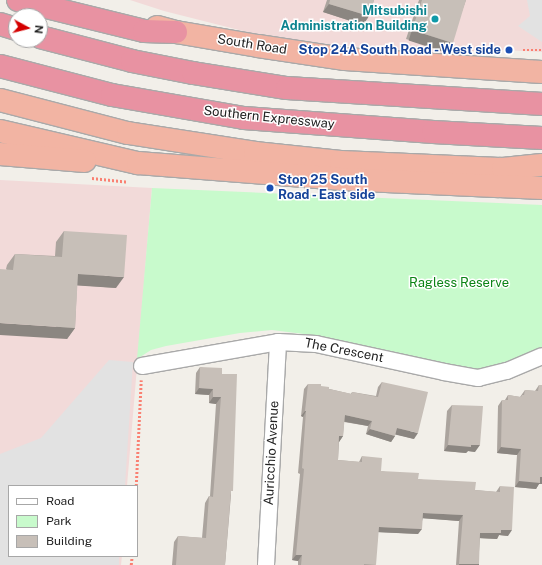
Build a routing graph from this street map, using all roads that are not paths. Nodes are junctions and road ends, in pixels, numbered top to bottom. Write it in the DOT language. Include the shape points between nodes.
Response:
graph roads {
  1 [pos="18,0"];
  2 [pos="62,0"];
  3 [pos="176,32"];
  4 [pos="48,39"];
  5 [pos="0,66"];
  6 [pos="542,72"];
  7 [pos="0,100"];
  8 [pos="542,104"];
  9 [pos="0,131"];
  10 [pos="542,138"];
  11 [pos="0,154"];
  12 [pos="138,163"];
  13 [pos="542,165"];
  14 [pos="542,188"];
  15 [pos="278,342"];
  16 [pos="542,356"];
  17 [pos="142,366"];
  18 [pos="266,565"];
  1 -- 3 [label="highway" via="144,31"];
  2 -- 3 [label="highway, South Road"];
  3 -- 6 [label="highway, South Road" via="345,59"];
  4 -- 8 [label="highway" via="132,61 287,88"];
  5 -- 10 [label="highway, Southern Expressway" via="112,95 244,118"];
  7 -- 13 [label="highway" via="128,133 255,153 341,162 495,169"];
  9 -- 12 [label="highway"];
  11 -- 12 [label="highway" via="58,160"];
  12 -- 14 [label="highway" via="342,180"];
  15 -- 16 [label="street, The Crescent" via="316,344 478,378 507,371"];
  15 -- 17 [label="street, The Crescent"];
  15 -- 18 [label="street, Auricchio Avenue"];
}
